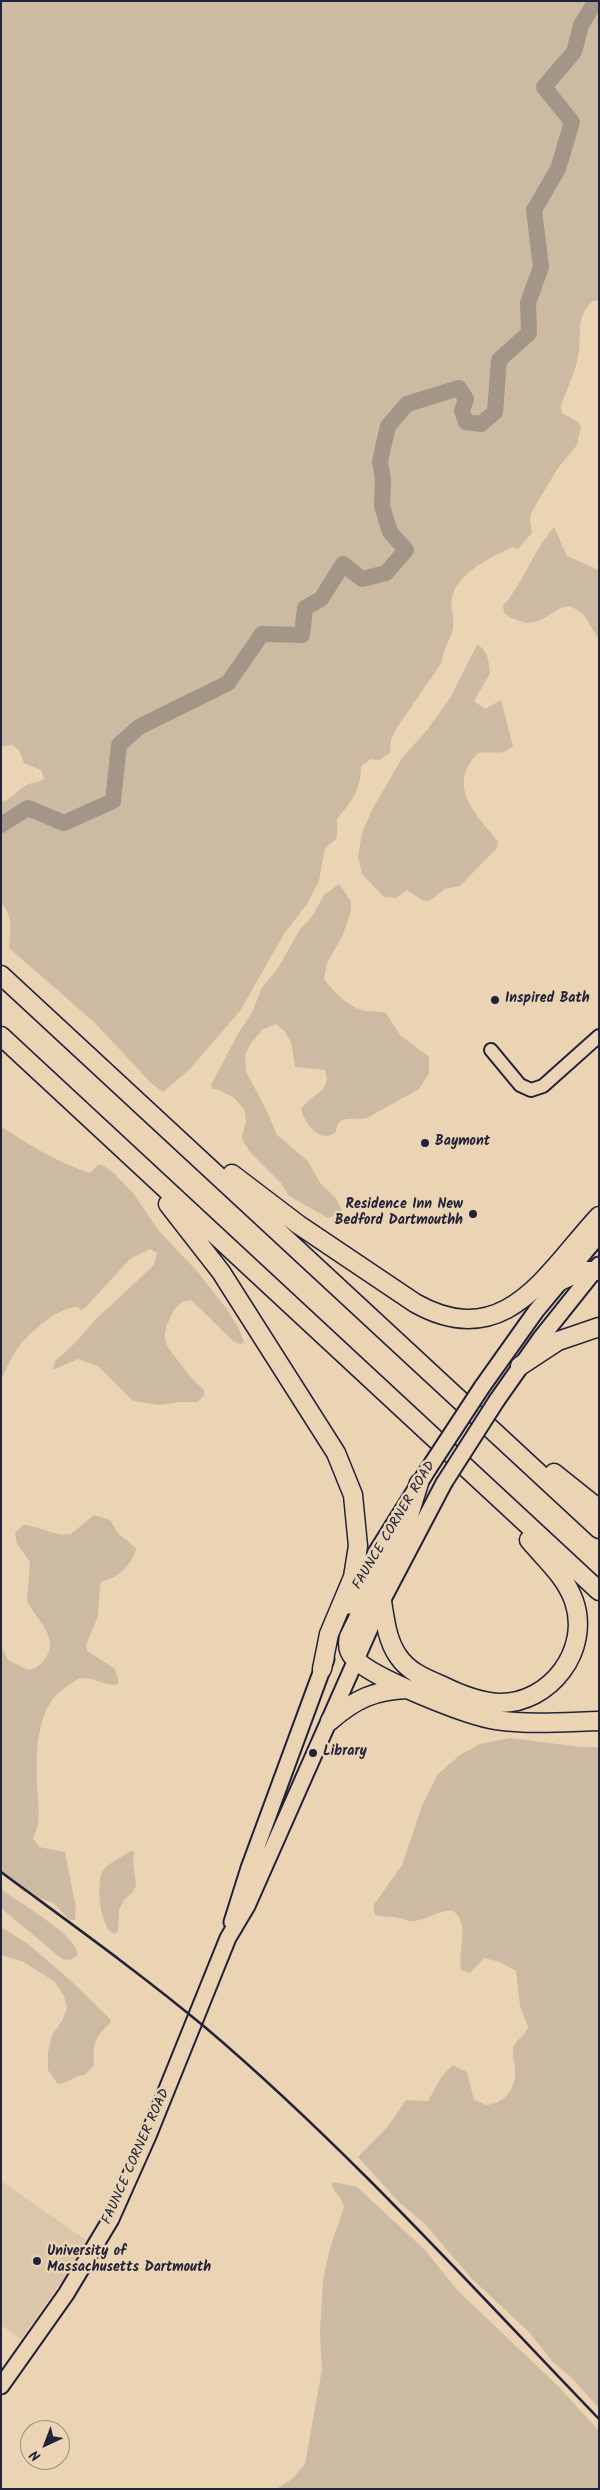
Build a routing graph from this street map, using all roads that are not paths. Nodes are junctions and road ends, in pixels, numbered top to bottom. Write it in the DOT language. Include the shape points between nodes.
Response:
graph roads {
  1 [pos="1,974"];
  2 [pos="1,1036"];
  3 [pos="599,1036"];
  4 [pos="492,1050"];
  5 [pos="168,1130"];
  6 [pos="127,1153"];
  7 [pos="599,1216"];
  8 [pos="599,1235"];
  9 [pos="597,1268"];
  10 [pos="560,1281"];
  11 [pos="599,1327"];
  12 [pos="520,1366"];
  13 [pos="493,1431"];
  14 [pos="424,1476"];
  15 [pos="481,1482"];
  16 [pos="599,1509"];
  17 [pos="599,1529"];
  18 [pos="599,1591"];
  19 [pos="382,1601"];
  20 [pos="355,1660"];
  21 [pos="322,1669"];
  22 [pos="410,1689"];
  23 [pos="330,1720"];
  24 [pos="599,1722"];
  25 [pos="266,1821"];
  26 [pos="283,1825"];
  27 [pos="228,1938"];
  28 [pos="1,2386"];
  1 -- 5 [label="highway"];
  2 -- 6 [label="highway"];
  3 -- 4 [label="street" via="543,1086 531,1090 520,1085"];
  5 -- 7 [label="highway" via="316,1237 415,1303 445,1315 487,1316 518,1304 539,1286"];
  5 -- 13 [label="highway"];
  6 -- 15 [label="highway"];
  6 -- 21 [label="highway" via="221,1272 336,1453 350,1484 358,1527 356,1567 329,1634"];
  8 -- 10 [label="main road, FAUNCE CORNER ROAD"];
  9 -- 10 [label="highway" via="575,1273"];
  9 -- 12 [label="main road, FAUNCE CORNER ROAD"];
  10 -- 14 [label="main road, FAUNCE CORNER ROAD, bridge" via="518,1335"];
  11 -- 12 [label="highway" via="558,1341"];
  12 -- 19 [label="main road, FAUNCE CORNER ROAD, bridge" via="444,1483"];
  13 -- 16 [label="highway" via="539,1460"];
  13 -- 17 [label="highway"];
  14 -- 20 [label="highway" via="409,1515 349,1637 348,1648"];
  14 -- 21 [label="main road, FAUNCE CORNER ROAD" via="362,1580"];
  15 -- 18 [label="highway"];
  15 -- 19 [label="highway" via="571,1593 577,1611 577,1632 574,1650 560,1674 538,1693 519,1701 492,1702 457,1692 421,1676 401,1661 388,1635"];
  19 -- 20 [label="main road, FAUNCE CORNER ROAD"];
  20 -- 22 [label="highway"];
  20 -- 23 [label="main road, FAUNCE CORNER ROAD"];
  21 -- 25 [label="main road, FAUNCE CORNER ROAD"];
  22 -- 23 [label="highway" via="366,1696"];
  22 -- 24 [label="highway" via="449,1707 496,1720"];
  23 -- 26 [label="main road, FAUNCE CORNER ROAD"];
  25 -- 26 [label="main road"];
  25 -- 27 [label="main road, FAUNCE CORNER ROAD" via="237,1902"];
  26 -- 27 [label="main road, FAUNCE CORNER ROAD" via="248,1906"];
  27 -- 28 [label="main road, FAUNCE CORNER ROAD" via="111,2219 66,2294"];
}
